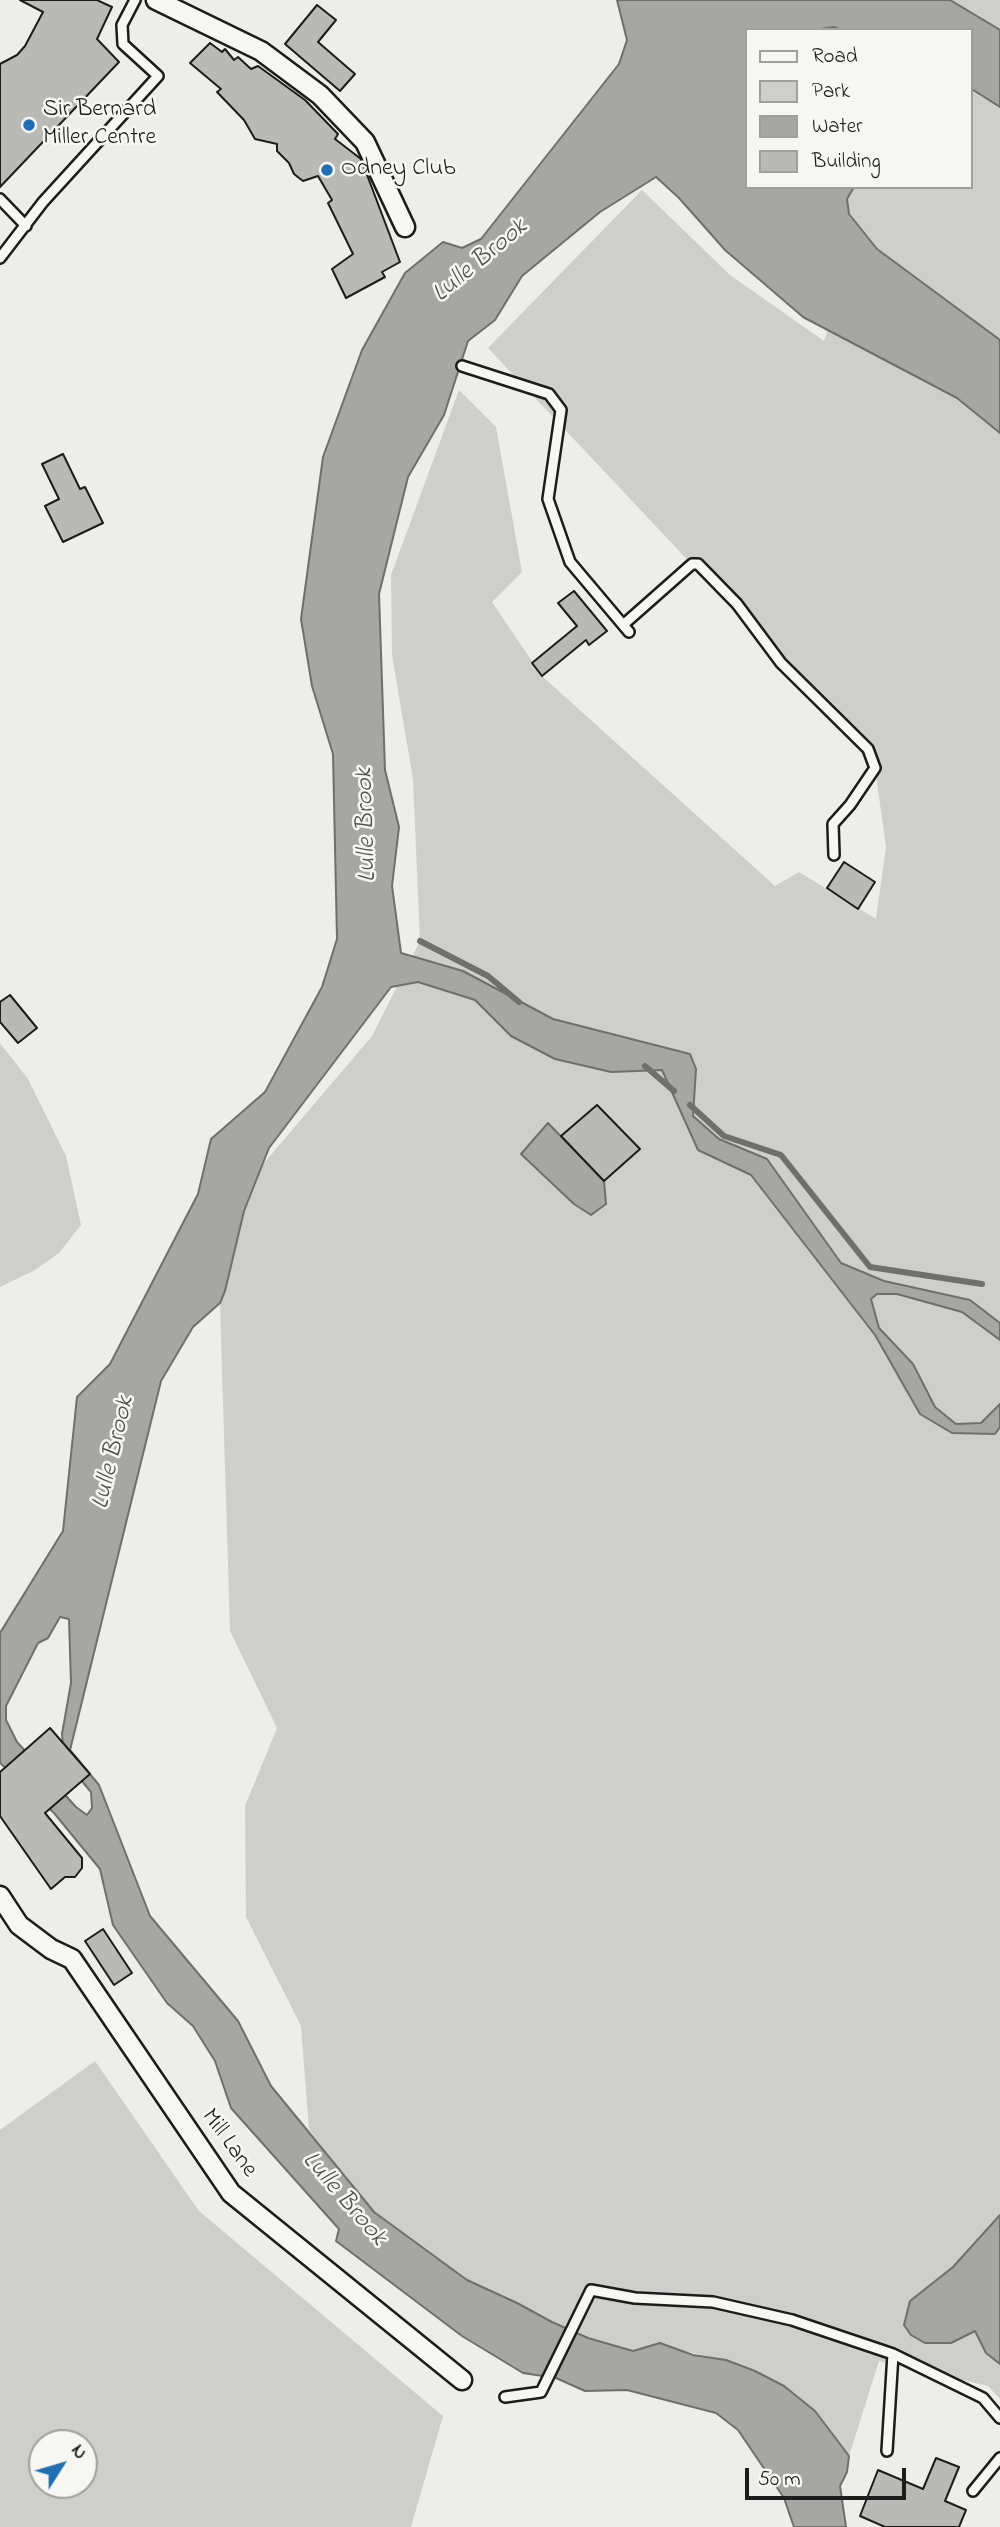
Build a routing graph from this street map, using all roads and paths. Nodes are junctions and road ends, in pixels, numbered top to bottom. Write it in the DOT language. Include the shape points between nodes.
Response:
graph roads {
  1 [pos="135,0"];
  2 [pos="156,0"];
  3 [pos="0,199"];
  4 [pos="26,226"];
  5 [pos="405,228"];
  6 [pos="0,258"];
  7 [pos="462,366"];
  8 [pos="834,855"];
  9 [pos="0,1896"];
  10 [pos="893,2354"];
  11 [pos="462,2380"];
  12 [pos="505,2397"];
  13 [pos="1000,2418"];
  14 [pos="887,2451"];
  15 [pos="1000,2458"];
  16 [pos="973,2491"];
  1 -- 4 [label="lane" via="122,25 123,44 158,76"];
  2 -- 5 [label="street" via="261,51 320,95 365,142"];
  3 -- 4 [label="lane"];
  4 -- 6 [label="lane"];
  7 -- 8 [label="lane" via="548,394 561,410 548,499 570,562 626,629 692,564 698,564 737,604 781,663 868,749 875,768 833,824"];
  9 -- 11 [label="street, Mill Lane" via="19,1925 72,1959 231,2193"];
  10 -- 12 [label="lane" via="792,2320 713,2302 635,2298 591,2290 541,2392"];
  10 -- 13 [label="lane" via="983,2398"];
  10 -- 14 [label="lane"];
  15 -- 16 [label="lane"];
}
